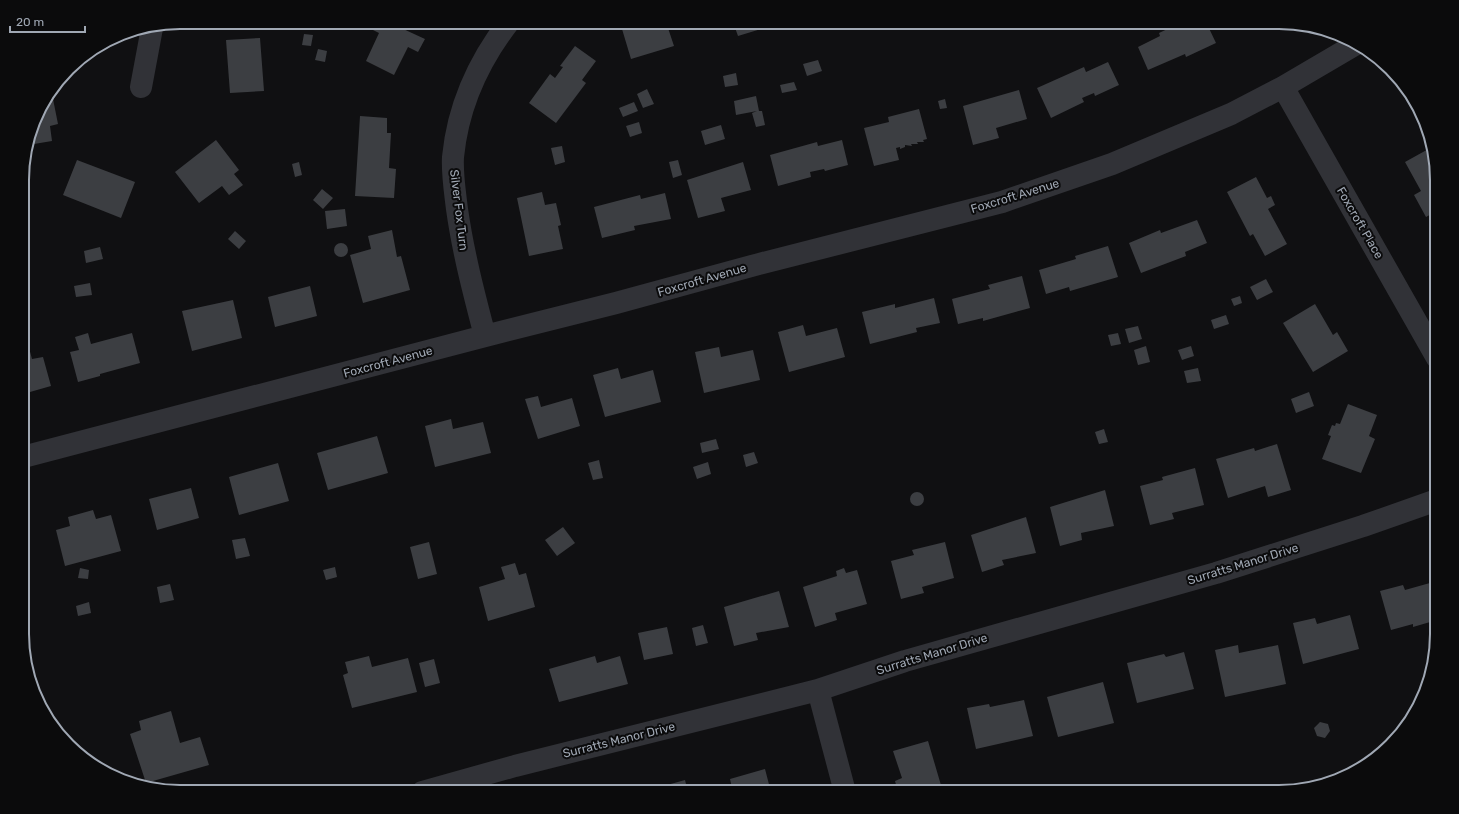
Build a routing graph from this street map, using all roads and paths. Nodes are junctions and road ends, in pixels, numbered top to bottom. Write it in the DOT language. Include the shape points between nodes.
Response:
graph roads {
  1 [pos="504,29"];
  2 [pos="151,32"];
  3 [pos="1351,47"];
  4 [pos="141,87"];
  5 [pos="1283,87"];
  6 [pos="484,336"];
  7 [pos="1430,346"];
  8 [pos="29,455"];
  9 [pos="1430,502"];
  10 [pos="818,690"];
  11 [pos="447,785"];
  12 [pos="843,785"];
  1 -- 6 [label="street, Silver Fox Turn" via="477,69 468,91 453,158 462,244"];
  2 -- 4 [label="street"];
  3 -- 5 [label="street, Foxcroft Avenue"];
  5 -- 6 [label="street, Foxcroft Avenue" via="1231,114 1112,164 1002,202 759,264 616,304"];
  5 -- 7 [label="street, Foxcroft Place"];
  6 -- 8 [label="street, Foxcroft Avenue"];
  9 -- 10 [label="street, Surratts Manor Drive" via="1216,573 905,661"];
  10 -- 11 [label="street, Surratts Manor Drive"];
  10 -- 12 [label="street"];
}
